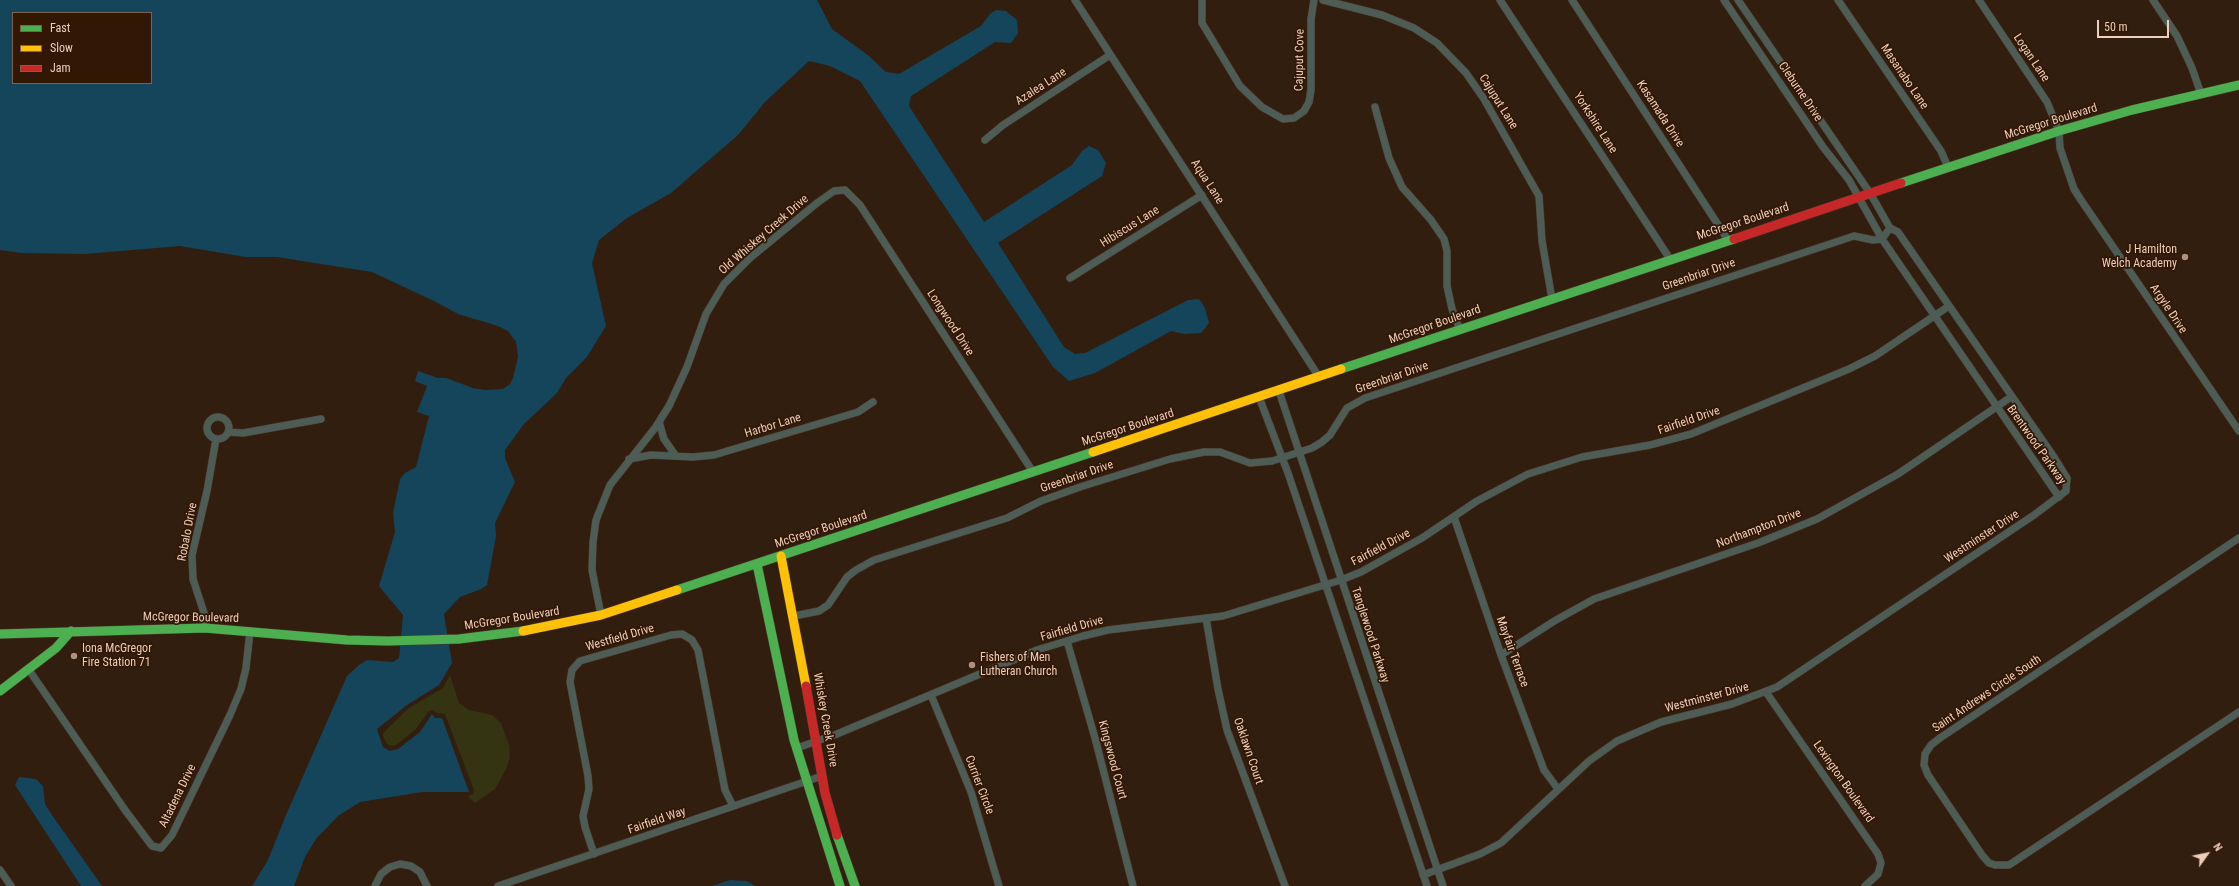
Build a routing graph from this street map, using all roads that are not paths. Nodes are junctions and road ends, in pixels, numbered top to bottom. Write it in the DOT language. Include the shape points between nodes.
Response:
graph roads {
  1 [pos="1075,0"];
  2 [pos="1202,0"];
  3 [pos="1314,0"];
  4 [pos="1324,0"];
  5 [pos="1500,0"];
  6 [pos="1572,0"];
  7 [pos="1724,0"];
  8 [pos="1738,0"];
  9 [pos="1838,0"];
  10 [pos="1979,0"];
  11 [pos="2154,0"];
  12 [pos="1110,55"];
  13 [pos="2239,85"];
  14 [pos="2201,94"];
  15 [pos="1375,107"];
  16 [pos="2059,131"];
  17 [pos="985,140"];
  18 [pos="1948,167"];
  19 [pos="845,190"];
  20 [pos="1870,193"];
  21 [pos="1202,195"];
  22 [pos="1858,196"];
  23 [pos="1890,228"];
  24 [pos="1882,239"];
  25 [pos="1728,240"];
  26 [pos="1670,259"];
  27 [pos="1070,278"];
  28 [pos="1552,299"];
  29 [pos="1949,306"];
  30 [pos="1934,317"];
  31 [pos="1460,330"];
  32 [pos="1319,377"];
  33 [pos="1279,391"];
  34 [pos="1259,397"];
  35 [pos="2012,397"];
  36 [pos="873,402"];
  37 [pos="1996,407"];
  38 [pos="321,419"];
  39 [pos="659,422"];
  40 [pos="2239,431"];
  41 [pos="228,432"];
  42 [pos="216,439"];
  43 [pos="1298,451"];
  44 [pos="676,456"];
  45 [pos="1282,457"];
  46 [pos="629,459"];
  47 [pos="1033,472"];
  48 [pos="2059,497"];
  49 [pos="1454,517"];
  50 [pos="2239,538"];
  51 [pos="781,556"];
  52 [pos="757,564"];
  53 [pos="1341,580"];
  54 [pos="1325,585"];
  55 [pos="601,615"];
  56 [pos="794,616"];
  57 [pos="1206,618"];
  58 [pos="205,628"];
  59 [pos="71,631"];
  60 [pos="250,631"];
  61 [pos="0,634"];
  62 [pos="1067,641"];
  63 [pos="1501,655"];
  64 [pos="29,670"];
  65 [pos="0,691"];
  66 [pos="1766,692"];
  67 [pos="931,695"];
  68 [pos="2239,712"];
  69 [pos="816,742"];
  70 [pos="797,748"];
  71 [pos="822,776"];
  72 [pos="806,781"];
  73 [pos="1558,790"];
  74 [pos="733,806"];
  75 [pos="594,854"];
  76 [pos="0,870"];
  77 [pos="1437,870"];
  78 [pos="1423,875"];
  79 [pos="11,886"];
  80 [pos="375,886"];
  81 [pos="427,886"];
  82 [pos="498,886"];
  83 [pos="840,886"];
  84 [pos="855,886"];
  85 [pos="1000,886"];
  86 [pos="1133,886"];
  87 [pos="1285,886"];
  88 [pos="1427,886"];
  89 [pos="1442,886"];
  90 [pos="1865,886"];
  1 -- 12 [label="street, Aqua Lane"];
  2 -- 3 [label="street, Cajuput Cove" via="1202,23 1240,86 1283,120 1294,118 1304,111 1310,96 1311,19"];
  4 -- 28 [label="street, Cajuput Lane" via="1382,15 1414,28 1438,43 1466,73 1484,99 1539,196 1542,241"];
  5 -- 26 [label="street, Yorkshire Lane"];
  6 -- 25 [label="street, Kasamada Drive"];
  7 -- 22 [label="street, Cleburne Drive"];
  8 -- 20 [label="street, Cleburne Drive"];
  9 -- 18 [label="street, Masanabo Lane" via="1940,151"];
  10 -- 16 [label="street, Logan Lane" via="2047,102"];
  11 -- 14 [label="street" via="2177,36"];
  12 -- 17 [label="street, Azalea Lane" via="1003,125"];
  12 -- 21 [label="street, Aqua Lane"];
  13 -- 14 [label="main road, McGregor Boulevard"];
  14 -- 16 [label="main road, McGregor Boulevard"];
  15 -- 31 [label="street" via="1389,158 1402,187 1444,239 1447,286"];
  16 -- 18 [label="main road, McGregor Boulevard"];
  16 -- 40 [label="street, Argyle Drive" via="2060,148 2080,200"];
  18 -- 20 [label="main road, McGregor Boulevard"];
  19 -- 39 [label="street, Old Whiskey Creek Drive" via="834,191 817,203 750,258 724,284 706,314 679,387"];
  19 -- 47 [label="street, Longwood Drive" via="860,204"];
  20 -- 22 [label="main road, McGregor Boulevard"];
  20 -- 23 [label="street, Brentwood Parkway"];
  21 -- 27 [label="street, Hibiscus Lane"];
  21 -- 32 [label="street, Aqua Lane"];
  22 -- 24 [label="street, Brentwood Parkway"];
  22 -- 25 [label="main road, McGregor Boulevard"];
  23 -- 24 [label="street"];
  23 -- 29 [label="street, Brentwood Parkway" via="1898,232"];
  24 -- 30 [label="street, Brentwood Parkway"];
  24 -- 43 [label="street, Greenbriar Drive" via="1872,240 1854,236 1365,398 1347,408 1330,435 1322,442 1312,448"];
  25 -- 26 [label="main road, McGregor Boulevard"];
  26 -- 28 [label="main road, McGregor Boulevard"];
  28 -- 31 [label="main road, McGregor Boulevard"];
  29 -- 30 [label="street, Fairfield Drive"];
  29 -- 35 [label="street, Brentwood Parkway"];
  30 -- 37 [label="street, Brentwood Parkway"];
  30 -- 49 [label="street, Fairfield Drive" via="1875,356 1849,369 1672,440 1582,457 1528,474 1477,501"];
  31 -- 32 [label="main road, McGregor Boulevard"];
  32 -- 33 [label="main road, McGregor Boulevard"];
  33 -- 34 [label="main road, McGregor Boulevard"];
  33 -- 43 [label="street, Tanglewood Parkway"];
  34 -- 45 [label="street"];
  34 -- 47 [label="main road, McGregor Boulevard"];
  35 -- 37 [label="street, Northampton Drive"];
  35 -- 48 [label="street, Brentwood Parkway" via="2068,478 2066,491"];
  36 -- 44 [label="street, Harbor Lane" via="850,414 714,455"];
  37 -- 48 [label="street, Brentwood Parkway"];
  37 -- 63 [label="street, Northampton Drive" via="1898,474 1817,518 1758,543 1594,599"];
  38 -- 41 [label="street" via="243,434"];
  39 -- 44 [label="street" via="664,439"];
  39 -- 46 [label="street, Old Whiskey Creek Drive"];
  41 -- 42 [label="street" via="223,438"];
  41 -- 42 [label="street" via="226,420 217,417 213,419 207,429 210,436"];
  42 -- 58 [label="street, Robalo Drive" via="209,484 192,554 193,579 205,616"];
  43 -- 45 [label="street, Greenbriar Drive"];
  43 -- 53 [label="street, Tanglewood Parkway"];
  44 -- 46 [label="street, Harbor Lane" via="651,455"];
  45 -- 54 [label="street"];
  45 -- 56 [label="street, Greenbriar Drive" via="1272,461 1250,463 1220,452 1204,452 1170,459 1080,487 1042,501 1008,518 870,563 847,577 824,608"];
  46 -- 55 [label="street, Old Whiskey Creek Drive" via="603,499 594,531 592,570"];
  47 -- 51 [label="main road, McGregor Boulevard"];
  48 -- 66 [label="street, Westminster Drive"];
  49 -- 53 [label="street, Fairfield Drive" via="1384,559"];
  49 -- 63 [label="street, Mayfair Terrace"];
  50 -- 68 [label="street, Saint Andrews Circle South" via="1940,738 1925,754 1924,765 1928,775 1982,855 1989,863 2009,865"];
  51 -- 52 [label="main road, McGregor Boulevard"];
  51 -- 56 [label="main road, Whiskey Creek Drive"];
  52 -- 55 [label="main road, McGregor Boulevard"];
  52 -- 70 [label="main road"];
  53 -- 54 [label="street, Fairfield Drive"];
  53 -- 77 [label="street, Tanglewood Parkway"];
  54 -- 57 [label="street, Fairfield Drive" via="1244,611"];
  54 -- 78 [label="street"];
  55 -- 60 [label="main road, McGregor Boulevard" via="539,629 459,639 347,640"];
  56 -- 69 [label="main road, Whiskey Creek Drive"];
  57 -- 62 [label="street, Fairfield Drive" via="1108,630"];
  57 -- 87 [label="street, Oaklawn Court" via="1227,730"];
  58 -- 59 [label="main road, McGregor Boulevard"];
  58 -- 60 [label="main road, McGregor Boulevard"];
  59 -- 61 [label="main road, McGregor Boulevard"];
  59 -- 64 [label="main road" via="56,648"];
  60 -- 64 [label="street, Altadena Drive" via="241,689 172,835 160,848 152,846 125,810"];
  62 -- 67 [label="street, Fairfield Drive" via="1037,650"];
  62 -- 86 [label="street, Kingswood Court"];
  63 -- 73 [label="street, Mayfair Terrace" via="1544,770"];
  64 -- 65 [label="main road"];
  66 -- 73 [label="street, Westminster Drive" via="1637,731 1608,747"];
  66 -- 90 [label="street, Lexington Boulevard" via="1878,854 1881,864 1878,874"];
  67 -- 69 [label="street, Fairfield Drive"];
  67 -- 85 [label="street, Currier Circle" via="971,792"];
  69 -- 70 [label="street, Fairfield Drive"];
  69 -- 71 [label="main road, Whiskey Creek Drive"];
  70 -- 72 [label="main road"];
  71 -- 72 [label="street, Fairfield Way"];
  71 -- 84 [label="main road, Whiskey Creek Drive" via="834,826"];
  72 -- 74 [label="street, Fairfield Way"];
  72 -- 83 [label="main road"];
  73 -- 77 [label="street, Westminster Drive" via="1501,843"];
  74 -- 75 [label="street, Fairfield Way"];
  74 -- 75 [label="street, Westfield Drive" via="726,790 698,650 692,640 682,634 671,635 580,661 572,670 570,682 588,776 589,789 583,816"];
  75 -- 82 [label="street, Fairfield Way"];
  76 -- 79 [label="street"];
  77 -- 78 [label="street, Westminster Drive"];
  77 -- 89 [label="street, Tanglewood Parkway"];
  78 -- 88 [label="street"];
  80 -- 81 [label="street" via="381,874 390,867 400,864 411,866 420,872"];
}
